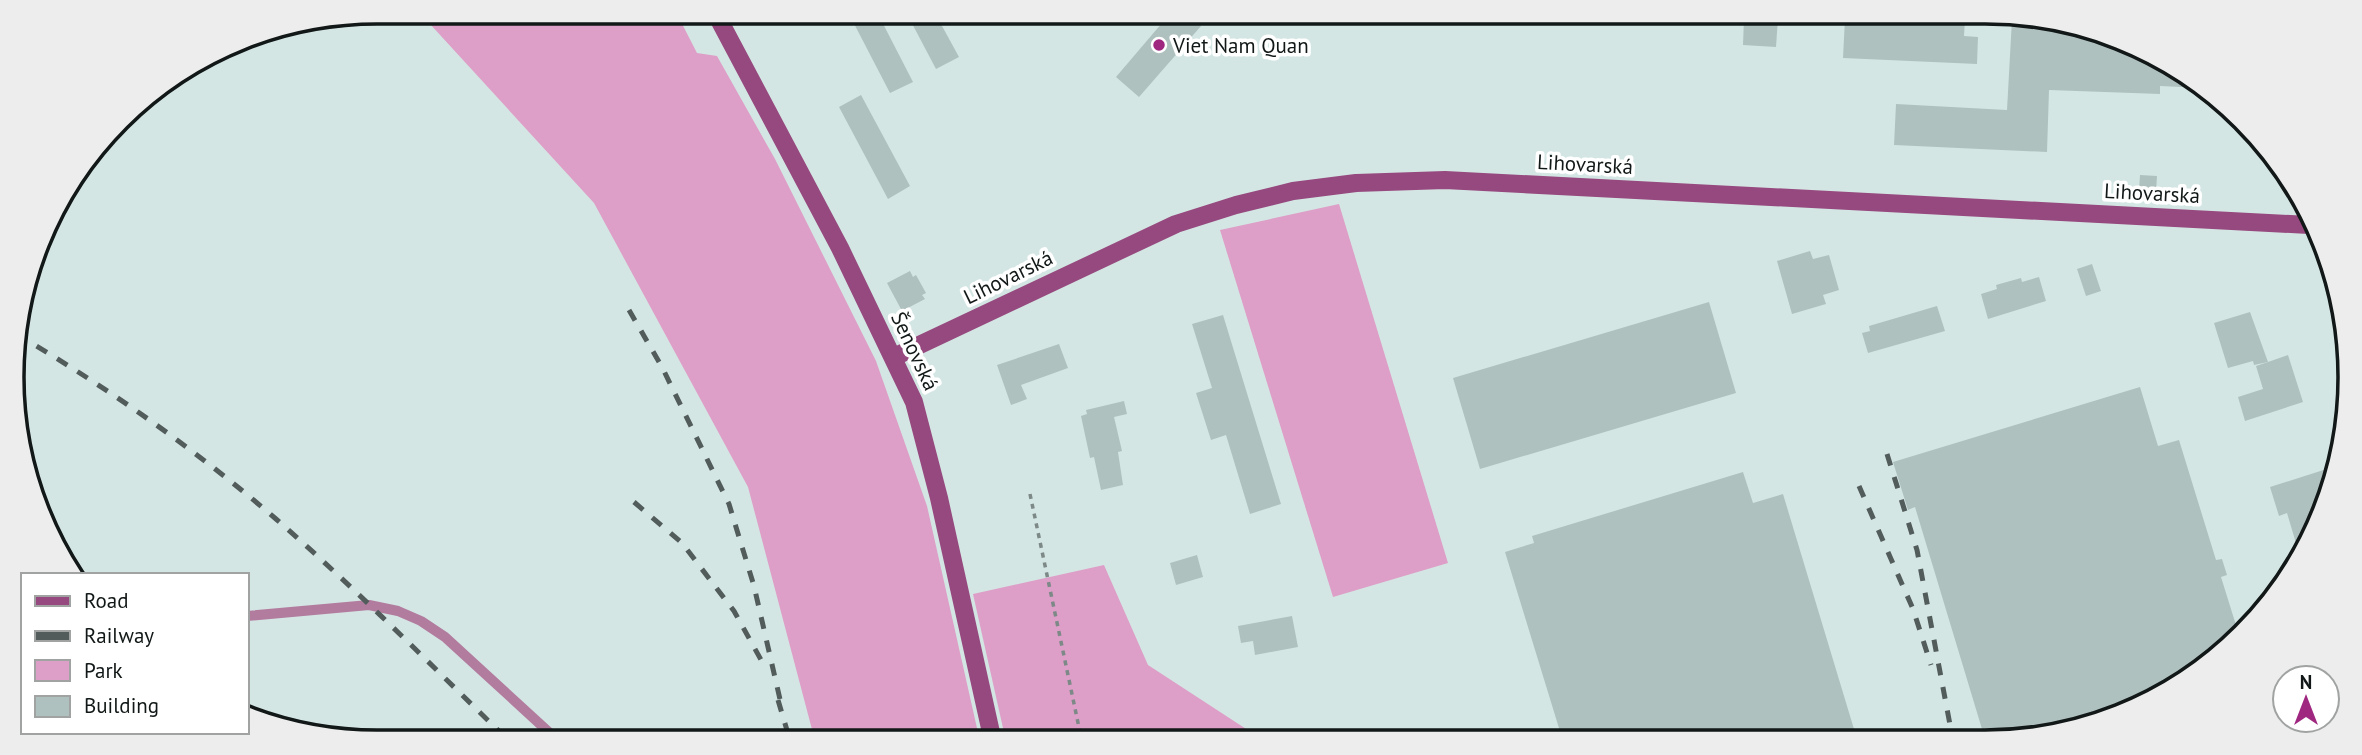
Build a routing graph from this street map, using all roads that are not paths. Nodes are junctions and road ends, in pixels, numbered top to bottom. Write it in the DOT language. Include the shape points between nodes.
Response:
graph roads {
  1 [pos="721,24"];
  2 [pos="2303,225"];
  3 [pos="894,357"];
  4 [pos="248,617"];
  5 [pos="546,730"];
  6 [pos="990,730"];
  1 -- 3 [label="street, Šenovská"];
  2 -- 3 [label="street, Lihovarská" via="1446,180 1356,183 1293,191 1176,224"];
  3 -- 6 [label="street, Šenovská" via="914,402 929,456"];
  4 -- 5 [label="lane" via="369,605 398,611 444,637"];
}
